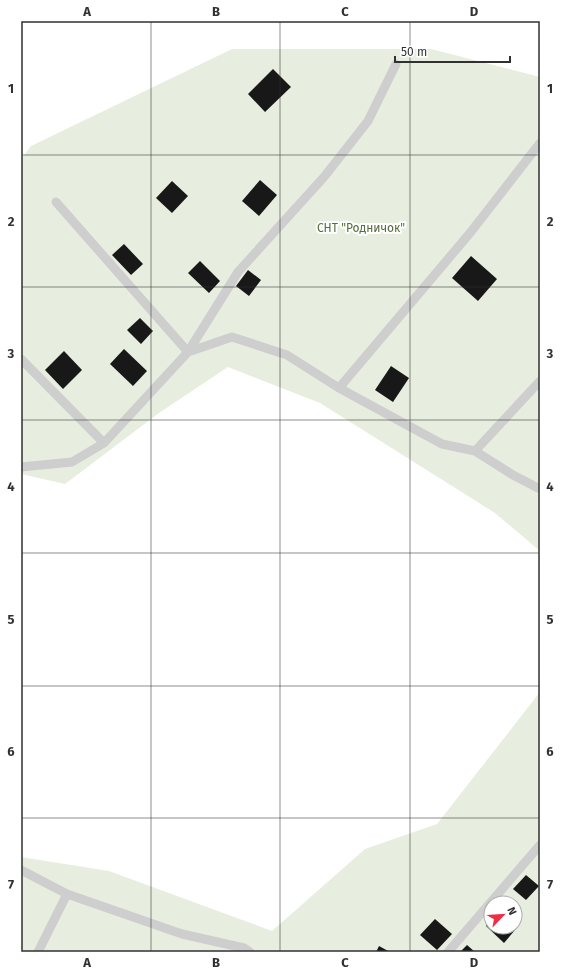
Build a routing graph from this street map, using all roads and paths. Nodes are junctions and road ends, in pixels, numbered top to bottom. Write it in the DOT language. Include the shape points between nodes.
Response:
graph roads {
  1 [pos="396,64"];
  2 [pos="540,143"];
  3 [pos="56,202"];
  4 [pos="188,352"];
  5 [pos="21,359"];
  6 [pos="540,381"];
  7 [pos="339,388"];
  8 [pos="104,443"];
  9 [pos="475,451"];
  10 [pos="21,467"];
  11 [pos="539,488"];
  12 [pos="540,845"];
  13 [pos="21,870"];
  14 [pos="67,894"];
  15 [pos="38,952"];
  16 [pos="250,952"];
  17 [pos="448,952"];
  1 -- 4 [label="lane" via="368,121 324,176 238,272"];
  2 -- 7 [label="lane" via="470,233"];
  3 -- 4 [label="lane"];
  4 -- 7 [label="lane" via="232,337 286,355"];
  4 -- 8 [label="lane"];
  5 -- 8 [label="lane"];
  6 -- 9 [label="lane"];
  7 -- 9 [label="lane" via="442,444"];
  8 -- 10 [label="lane" via="72,462"];
  9 -- 11 [label="lane"];
  12 -- 17 [label="lane"];
  13 -- 14 [label="lane"];
  14 -- 15 [label="lane"];
  14 -- 16 [label="lane" via="182,934 244,948"];
}
